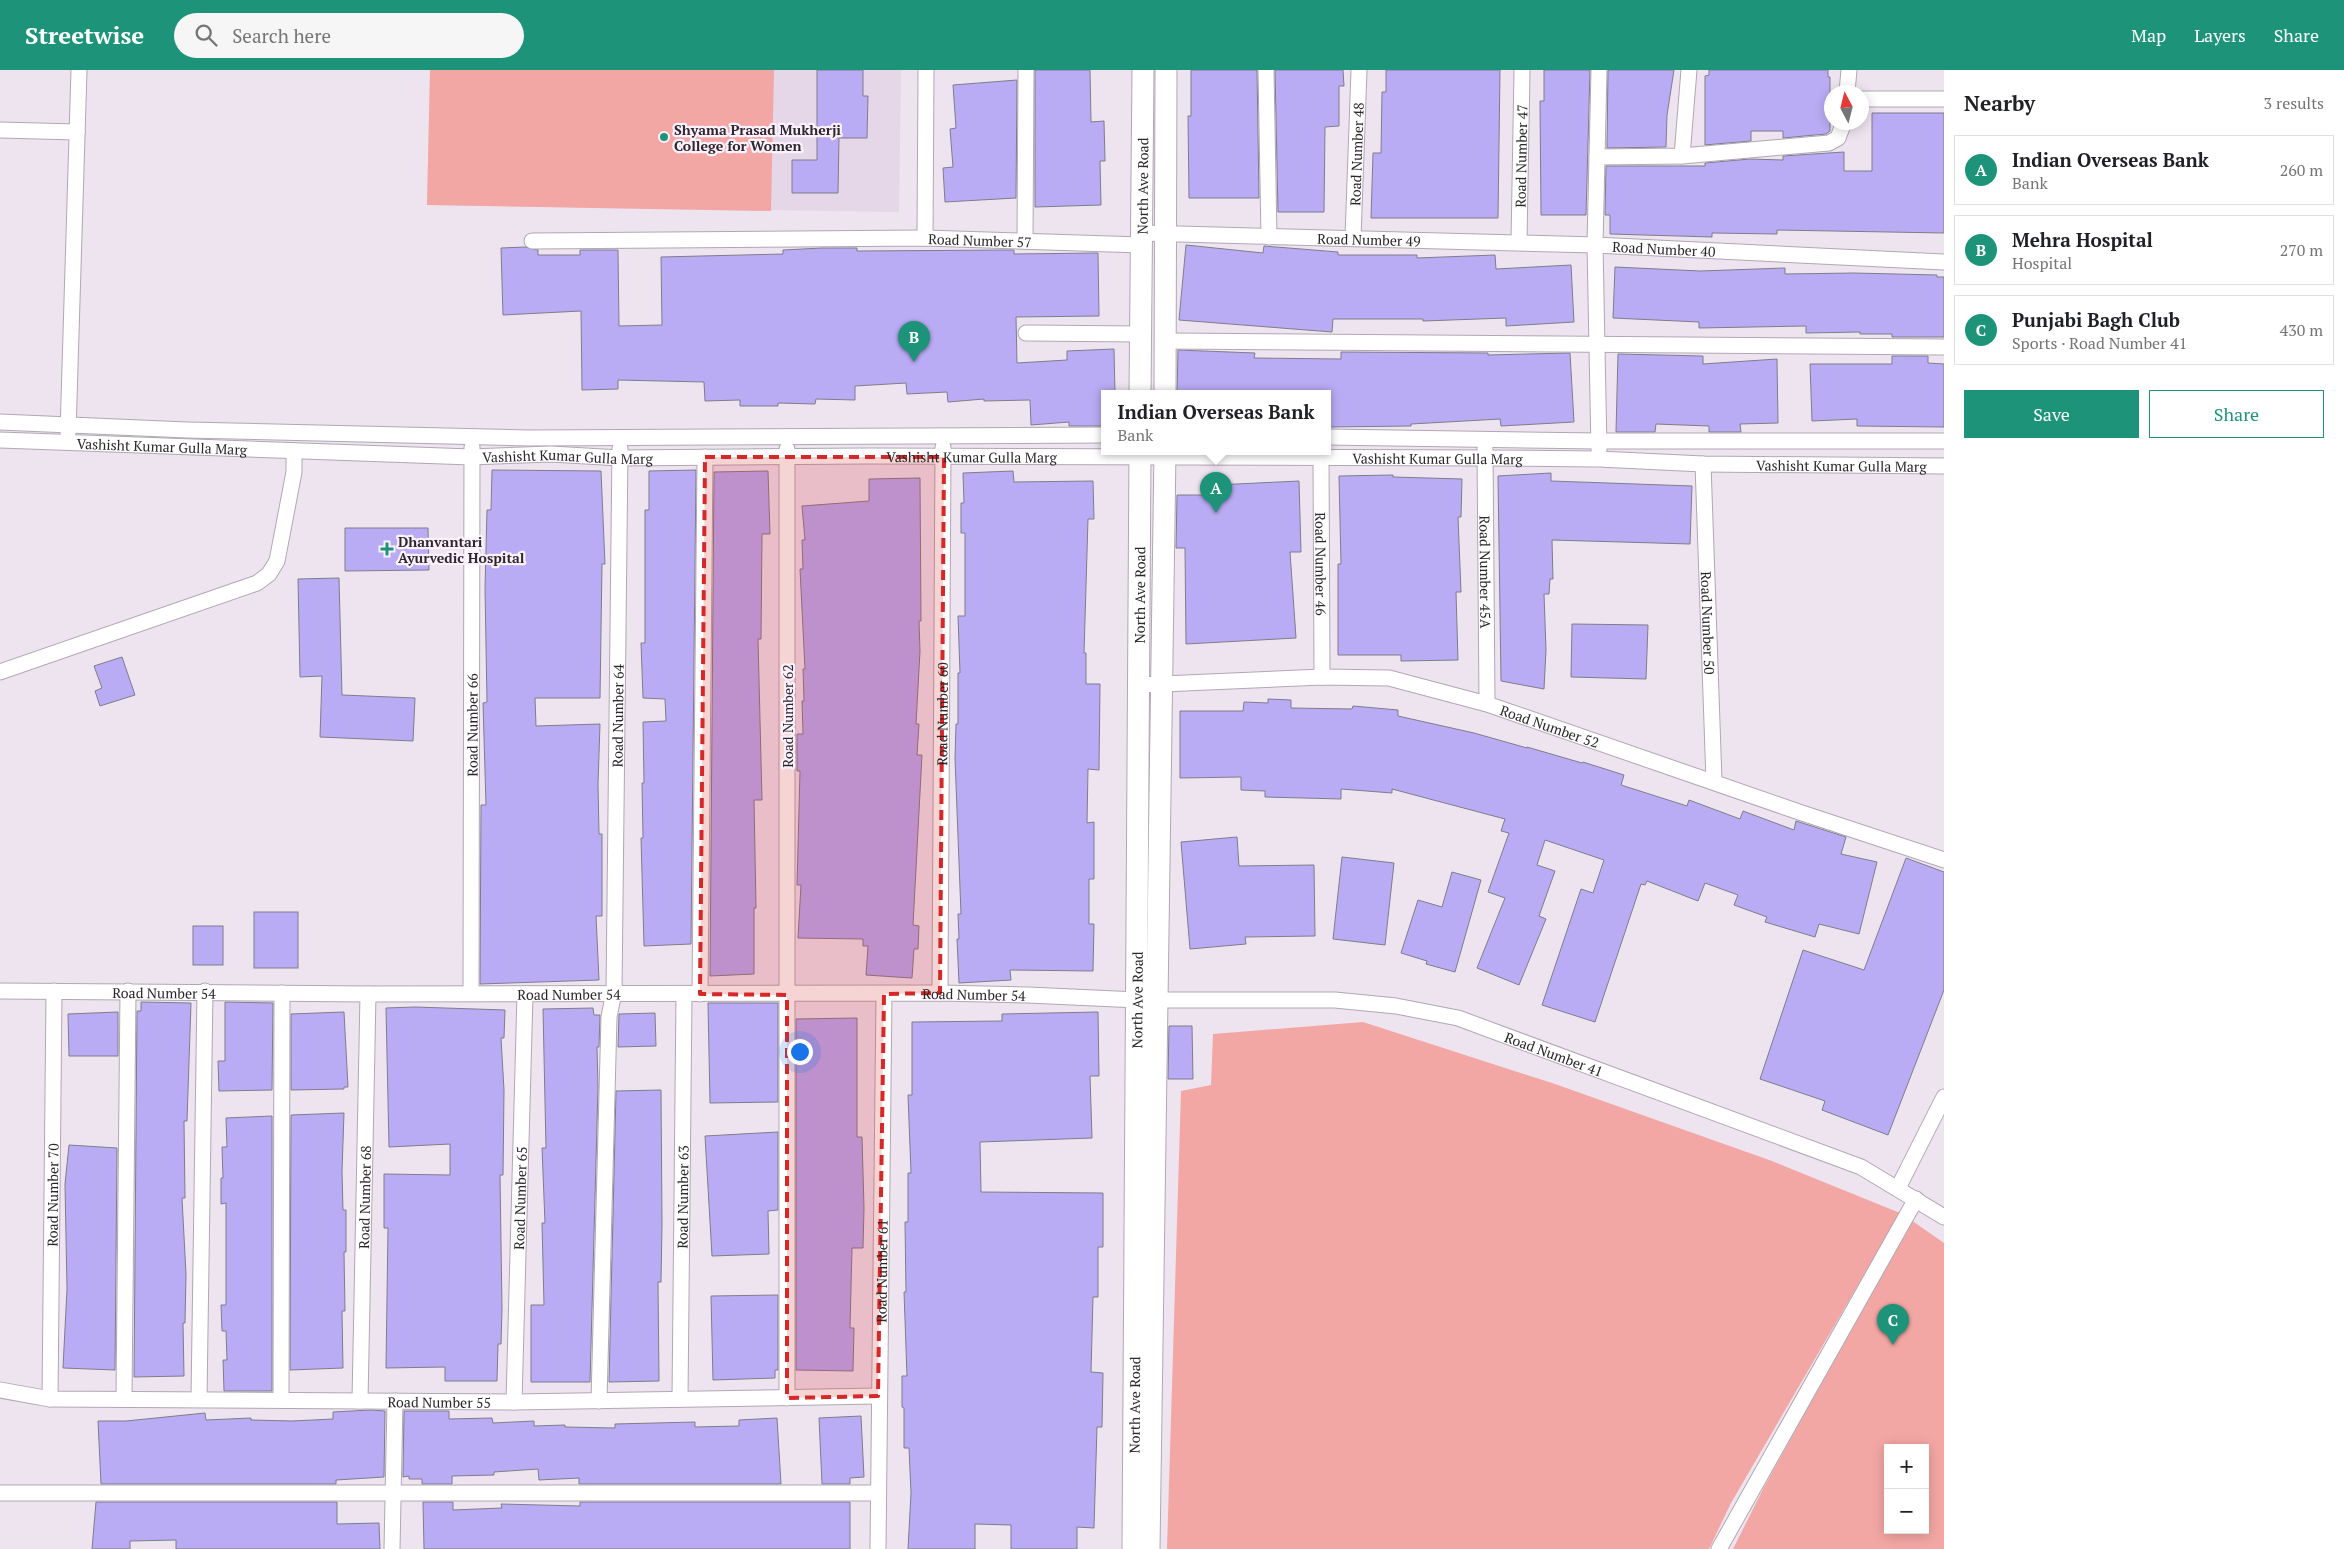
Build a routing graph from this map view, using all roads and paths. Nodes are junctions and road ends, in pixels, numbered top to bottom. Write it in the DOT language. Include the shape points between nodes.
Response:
graph roads {
  1 [pos="79,70"];
  2 [pos="926,70"];
  3 [pos="1026,70"];
  4 [pos="1143,70"];
  5 [pos="1166,70"];
  6 [pos="1266,70"];
  7 [pos="1359,70"];
  8 [pos="1522,70"];
  9 [pos="1599,70"];
  10 [pos="1689,70"];
  11 [pos="1849,70"];
  12 [pos="1848,85"];
  13 [pos="1869,99"];
  14 [pos="1944,100"];
  15 [pos="0,130"];
  16 [pos="1841,130"];
  17 [pos="77,132"];
  18 [pos="1682,156"];
  19 [pos="1597,157"];
  20 [pos="1164,234"];
  21 [pos="1269,237"];
  22 [pos="925,238"];
  23 [pos="1353,238"];
  24 [pos="1141,239"];
  25 [pos="532,241"];
  26 [pos="1025,241"];
  27 [pos="1519,242"];
  28 [pos="1595,245"];
  29 [pos="1944,262"];
  30 [pos="1026,333"];
  31 [pos="1141,334"];
  32 [pos="1165,341"];
  33 [pos="1597,346"];
  34 [pos="1944,347"];
  35 [pos="1140,390"];
  36 [pos="1165,390"];
  37 [pos="0,422"];
  38 [pos="68,425"];
  39 [pos="1101,435"];
  40 [pos="942,436"];
  41 [pos="472,437"];
  42 [pos="787,437"];
  43 [pos="1331,437"];
  44 [pos="620,438"];
  45 [pos="1484,439"];
  46 [pos="0,440"];
  47 [pos="1599,441"];
  48 [pos="1944,441"];
  49 [pos="68,443"];
  50 [pos="294,451"];
  51 [pos="1331,454"];
  52 [pos="1140,455"];
  53 [pos="1165,455"];
  54 [pos="1321,455"];
  55 [pos="471,457"];
  56 [pos="705,457"];
  57 [pos="944,457"];
  58 [pos="620,458"];
  59 [pos="787,458"];
  60 [pos="1485,458"];
  61 [pos="1599,458"];
  62 [pos="1703,464"];
  63 [pos="1944,466"];
  64 [pos="0,672"];
  65 [pos="1322,677"];
  66 [pos="1139,684"];
  67 [pos="1161,685"];
  68 [pos="1487,704"];
  69 [pos="1714,781"];
  70 [pos="1944,860"];
  71 [pos="0,991"];
  72 [pos="54,991"];
  73 [pos="128,991"];
  74 [pos="205,991"];
  75 [pos="282,992"];
  76 [pos="614,992"];
  77 [pos="471,993"];
  78 [pos="940,993"];
  79 [pos="368,994"];
  80 [pos="525,994"];
  81 [pos="684,994"];
  82 [pos="700,994"];
  83 [pos="884,994"];
  84 [pos="787,995"];
  85 [pos="1147,1000"];
  86 [pos="1944,1097"];
  87 [pos="1898,1188"];
  88 [pos="1916,1198"];
  89 [pos="1944,1217"];
  90 [pos="0,1390"];
  91 [pos="878,1396"];
  92 [pos="124,1398"];
  93 [pos="787,1398"];
  94 [pos="50,1399"];
  95 [pos="199,1399"];
  96 [pos="680,1399"];
  97 [pos="281,1400"];
  98 [pos="360,1401"];
  99 [pos="395,1401"];
  100 [pos="598,1401"];
  101 [pos="514,1402"];
  102 [pos="0,1493"];
  103 [pos="393,1493"];
  104 [pos="878,1494"];
  105 [pos="392,1549"];
  106 [pos="878,1549"];
  107 [pos="1132,1549"];
  108 [pos="1149,1549"];
  109 [pos="1719,1549"];
  1 -- 17 [label="street"];
  2 -- 22 [label="street, Road Number 57"];
  3 -- 26 [label="street"];
  4 -- 24 [label="street, North Ave Road"];
  5 -- 20 [label="street"];
  6 -- 21 [label="street"];
  7 -- 23 [label="street, Road Number 48"];
  8 -- 27 [label="street, Road Number 47"];
  9 -- 19 [label="street"];
  10 -- 18 [label="street"];
  11 -- 12 [label="street"];
  13 -- 14 [label="street"];
  15 -- 17 [label="street"];
  16 -- 18 [label="street" via="1838,138 1829,143"];
  17 -- 38 [label="street"];
  18 -- 19 [label="street"];
  19 -- 28 [label="street"];
  20 -- 21 [label="street, Road Number 49"];
  20 -- 24 [label="street, Road Number 49"];
  20 -- 32 [label="street"];
  21 -- 23 [label="street, Road Number 49"];
  22 -- 25 [label="street"];
  22 -- 26 [label="street, Road Number 57"];
  23 -- 27 [label="street, Road Number 49"];
  24 -- 26 [label="street, Road Number 57"];
  24 -- 31 [label="street, North Ave Road"];
  27 -- 28 [label="street, Road Number 49"];
  28 -- 29 [label="street, Road Number 40"];
  28 -- 33 [label="street, Road Number 40"];
  30 -- 31 [label="street"];
  31 -- 35 [label="street, North Ave Road"];
  32 -- 33 [label="street"];
  32 -- 36 [label="street"];
  33 -- 34 [label="street"];
  33 -- 47 [label="street, Road Number 40"];
  37 -- 38 [label="street, Vashisht Kumar Gulla Marg"];
  38 -- 41 [label="street, Vashisht Kumar Gulla Marg"];
  38 -- 49 [label="street"];
  39 -- 40 [label="street, Vashisht Kumar Gulla Marg"];
  40 -- 42 [label="street, Vashisht Kumar Gulla Marg"];
  40 -- 57 [label="street, Road Number 60"];
  41 -- 44 [label="street, Vashisht Kumar Gulla Marg"];
  41 -- 55 [label="street, Road Number 66"];
  42 -- 44 [label="street, Vashisht Kumar Gulla Marg"];
  42 -- 59 [label="street, Road Number 62"];
  43 -- 45 [label="street, Vashisht Kumar Gulla Marg"];
  44 -- 58 [label="street, Road Number 64"];
  45 -- 47 [label="street, Vashisht Kumar Gulla Marg"];
  45 -- 60 [label="street, Road Number 45A"];
  46 -- 49 [label="street, Vashisht Kumar Gulla Marg"];
  47 -- 48 [label="street, Vashisht Kumar Gulla Marg"];
  47 -- 61 [label="street, Road Number 40"];
  49 -- 50 [label="street, Vashisht Kumar Gulla Marg"];
  50 -- 55 [label="street, Vashisht Kumar Gulla Marg"];
  50 -- 64 [label="street" via="294,472 277,561 270,574 257,583"];
  51 -- 60 [label="street, Vashisht Kumar Gulla Marg"];
  52 -- 53 [label="street, Vashisht Kumar Gulla Marg"];
  52 -- 57 [label="street, Vashisht Kumar Gulla Marg"];
  52 -- 66 [label="street, North Ave Road"];
  53 -- 67 [label="street"];
  54 -- 65 [label="street, Road Number 46"];
  55 -- 58 [label="street, Vashisht Kumar Gulla Marg" via="552,454"];
  55 -- 77 [label="street, Road Number 66"];
  56 -- 58 [label="street, Vashisht Kumar Gulla Marg"];
  56 -- 59 [label="street, Vashisht Kumar Gulla Marg"];
  56 -- 82 [label="street"];
  57 -- 59 [label="street, Vashisht Kumar Gulla Marg"];
  57 -- 78 [label="street, Road Number 60"];
  58 -- 76 [label="street, Road Number 64"];
  59 -- 84 [label="street, Road Number 62"];
  60 -- 61 [label="street, Vashisht Kumar Gulla Marg"];
  60 -- 68 [label="street, Road Number 45A"];
  61 -- 62 [label="street, Vashisht Kumar Gulla Marg"];
  62 -- 63 [label="street, Vashisht Kumar Gulla Marg"];
  62 -- 69 [label="street, Road Number 50"];
  65 -- 67 [label="street, Road Number 52"];
  65 -- 68 [label="street, Road Number 52" via="1389,678"];
  66 -- 67 [label="street, Road Number 52"];
  66 -- 85 [label="street, North Ave Road"];
  67 -- 85 [label="street"];
  68 -- 69 [label="street, Road Number 52"];
  69 -- 70 [label="street, Road Number 52"];
  71 -- 72 [label="street, Road Number 54"];
  72 -- 73 [label="street, Road Number 54"];
  72 -- 94 [label="street, Road Number 70"];
  73 -- 74 [label="street, Road Number 54"];
  73 -- 92 [label="street"];
  74 -- 75 [label="street, Road Number 54"];
  74 -- 95 [label="street"];
  75 -- 79 [label="street, Road Number 54"];
  75 -- 97 [label="street"];
  76 -- 80 [label="street, Road Number 54"];
  76 -- 81 [label="street, Road Number 54"];
  76 -- 100 [label="street, Road Number 64" via="609,1017"];
  77 -- 79 [label="street, Road Number 54"];
  77 -- 80 [label="street, Road Number 54"];
  78 -- 83 [label="street, Road Number 54"];
  78 -- 85 [label="street, Road Number 54"];
  79 -- 98 [label="street, Road Number 68"];
  80 -- 101 [label="street, Road Number 65"];
  81 -- 82 [label="street, Road Number 54"];
  81 -- 96 [label="street, Road Number 63"];
  82 -- 84 [label="street, Road Number 54"];
  83 -- 84 [label="street, Road Number 54"];
  83 -- 91 [label="street, Road Number 61"];
  84 -- 93 [label="street, Road Number 62"];
  85 -- 87 [label="street, Road Number 41" via="1334,1000 1396,1006 1458,1018 1860,1167"];
  85 -- 107 [label="street, North Ave Road"];
  85 -- 108 [label="street"];
  86 -- 87 [label="street"];
  87 -- 88 [label="street, Road Number 41"];
  88 -- 89 [label="street, Road Number 41"];
  88 -- 109 [label="street"];
  90 -- 94 [label="street, Road Number 55"];
  91 -- 93 [label="street, Road Number 55"];
  91 -- 104 [label="street, Road Number 61"];
  92 -- 94 [label="street, Road Number 55"];
  92 -- 95 [label="street, Road Number 55"];
  93 -- 96 [label="street, Road Number 55"];
  95 -- 97 [label="street, Road Number 55"];
  96 -- 100 [label="street, Road Number 55"];
  97 -- 98 [label="street, Road Number 55"];
  98 -- 99 [label="street, Road Number 55"];
  99 -- 101 [label="street, Road Number 55"];
  99 -- 103 [label="street"];
  100 -- 101 [label="street, Road Number 55"];
  102 -- 103 [label="street"];
  103 -- 104 [label="street"];
  103 -- 105 [label="street"];
  104 -- 106 [label="street, Road Number 61"];
}
